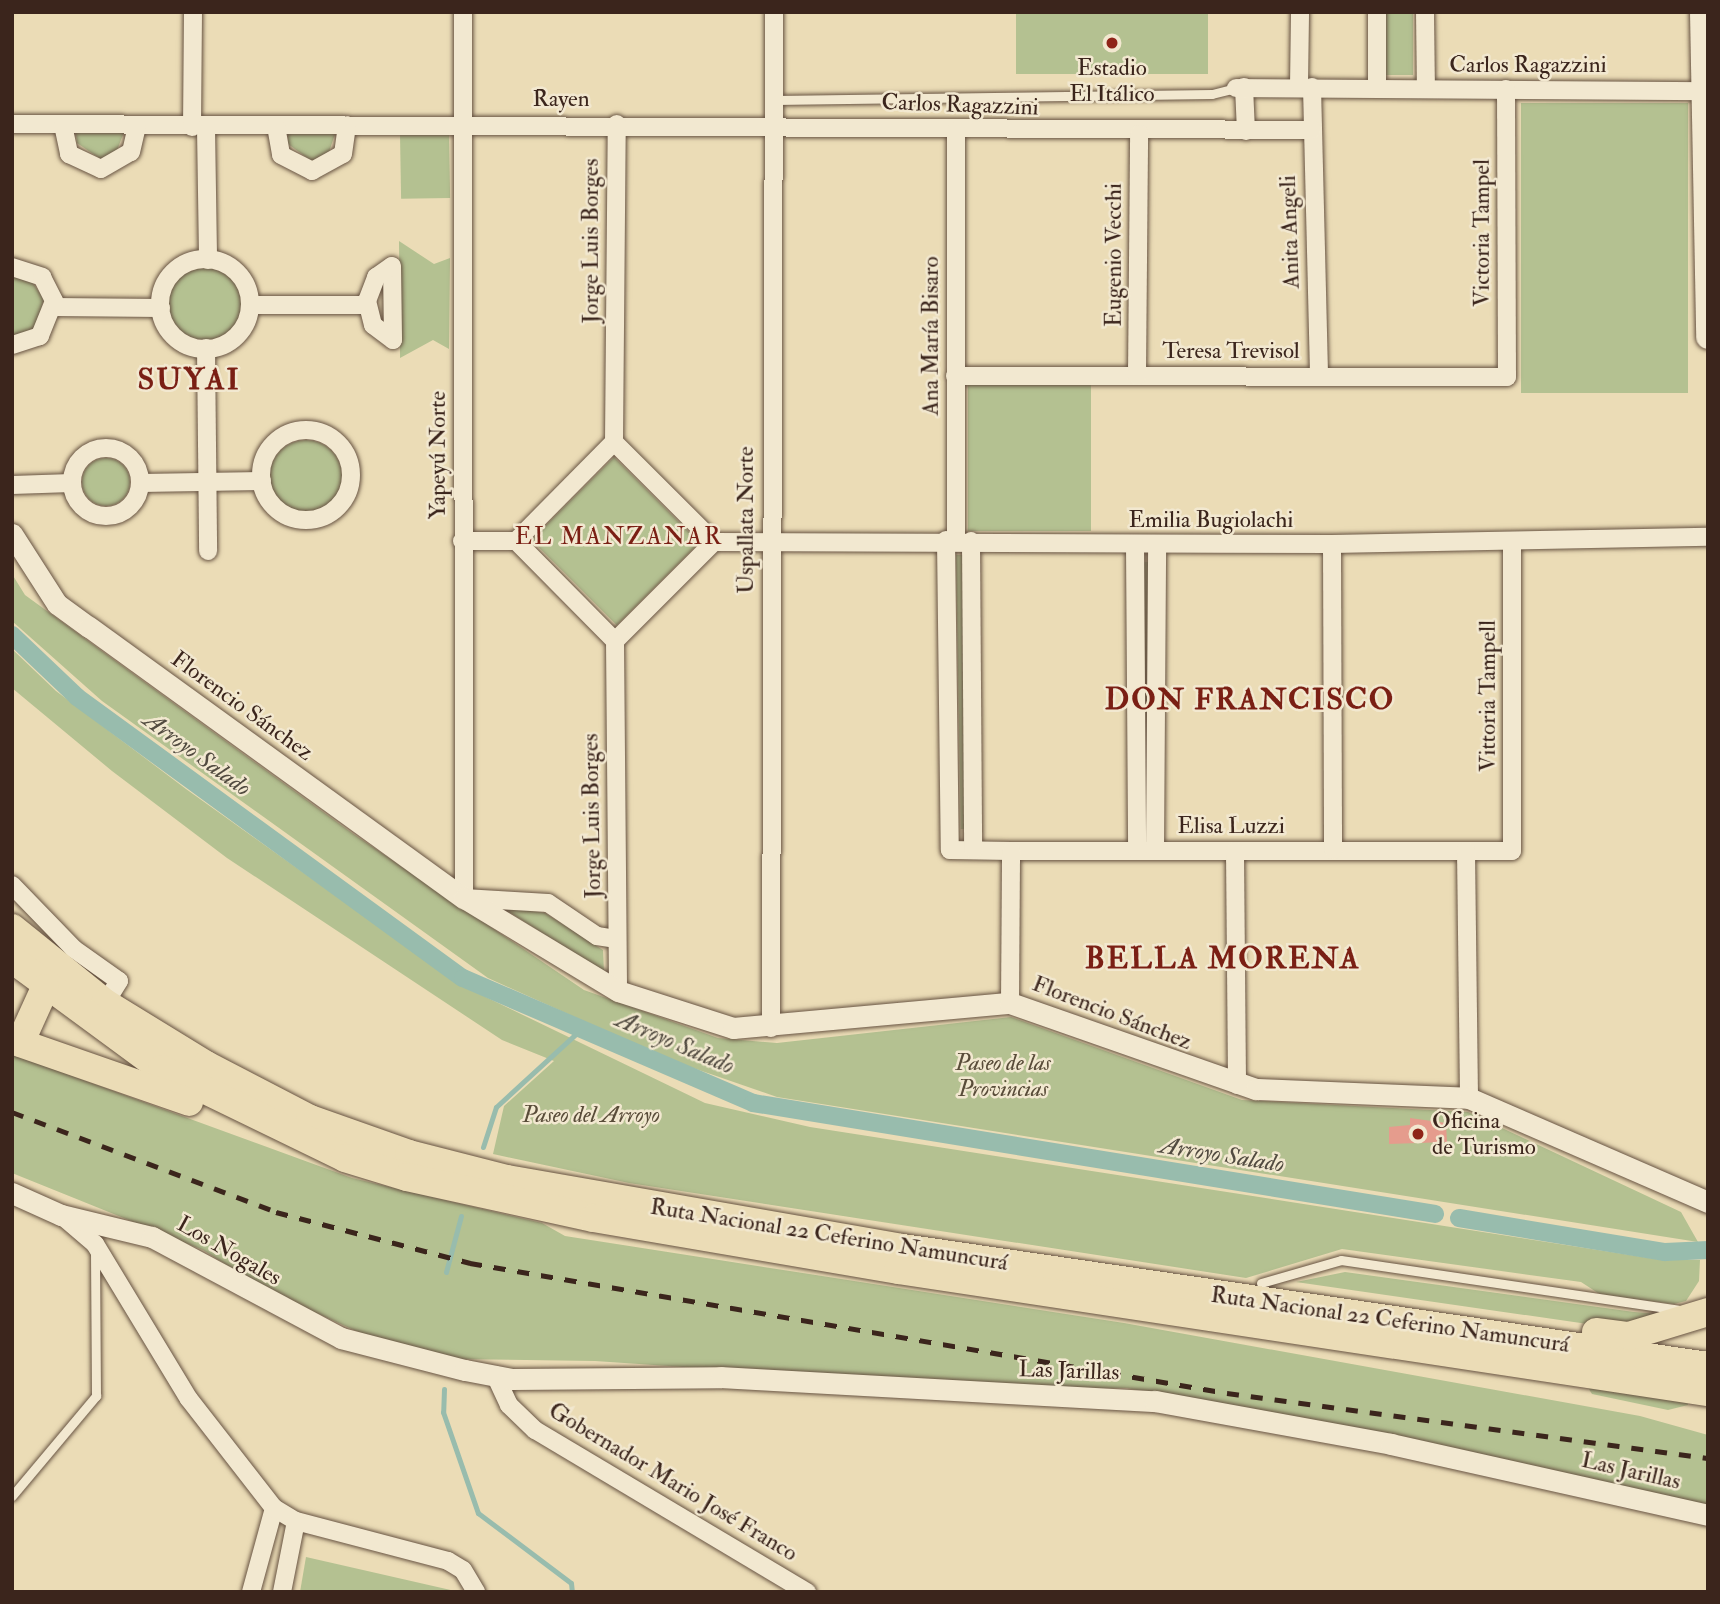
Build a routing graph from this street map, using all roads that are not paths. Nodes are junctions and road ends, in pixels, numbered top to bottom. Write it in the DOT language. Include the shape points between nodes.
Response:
graph roads {
  1 [pos="193,12"];
  2 [pos="463,12"];
  3 [pos="774,12"];
  4 [pos="1300,12"];
  5 [pos="1377,12"];
  6 [pos="1425,12"];
  7 [pos="1702,12"];
  8 [pos="1306,86"];
  9 [pos="1240,88"];
  10 [pos="1377,88"];
  11 [pos="1426,89"];
  12 [pos="1506,89"];
  13 [pos="1702,91"];
  14 [pos="775,100"];
  15 [pos="464,123"];
  16 [pos="12,124"];
  17 [pos="617,124"];
  18 [pos="63,125"];
  19 [pos="347,125"];
  20 [pos="136,126"];
  21 [pos="275,126"];
  22 [pos="199,127"];
  23 [pos="775,127"];
  24 [pos="1312,130"];
  25 [pos="956,131"];
  26 [pos="1246,131"];
  27 [pos="1139,134"];
  28 [pos="1705,227"];
  29 [pos="208,260"];
  30 [pos="12,267"];
  31 [pos="250,305"];
  32 [pos="367,305"];
  33 [pos="54,307"];
  34 [pos="161,308"];
  35 [pos="1708,337"];
  36 [pos="12,345"];
  37 [pos="206,348"];
  38 [pos="955,376"];
  39 [pos="1137,376"];
  40 [pos="1319,376"];
  41 [pos="1507,377"];
  42 [pos="614,442"];
  43 [pos="262,481"];
  44 [pos="208,482"];
  45 [pos="72,483"];
  46 [pos="141,483"];
  47 [pos="12,485"];
  48 [pos="12,534"];
  49 [pos="1708,537"];
  50 [pos="462,541"];
  51 [pos="516,541"];
  52 [pos="958,541"];
  53 [pos="714,542"];
  54 [pos="769,542"];
  55 [pos="1512,542"];
  56 [pos="1332,544"];
  57 [pos="1135,545"];
  58 [pos="1157,545"];
  59 [pos="208,551"];
  60 [pos="615,641"];
  61 [pos="950,849"];
  62 [pos="973,850"];
  63 [pos="1333,850"];
  64 [pos="1011,851"];
  65 [pos="1146,851"];
  66 [pos="1235,851"];
  67 [pos="1466,851"];
  68 [pos="1513,851"];
  69 [pos="12,885"];
  70 [pos="464,898"];
  71 [pos="12,918"];
  72 [pos="12,929"];
  73 [pos="617,939"];
  74 [pos="12,959"];
  75 [pos="48,976"];
  76 [pos="618,990"];
  77 [pos="105,1003"];
  78 [pos="1010,1003"];
  79 [pos="771,1028"];
  80 [pos="16,1041"];
  81 [pos="1237,1085"];
  82 [pos="1469,1098"];
  83 [pos="345,1158"];
  84 [pos="12,1193"];
  85 [pos="1708,1202"];
  86 [pos="61,1215"];
  87 [pos="95,1244"];
  88 [pos="1136,1282"];
  89 [pos="1261,1283"];
  90 [pos="1708,1306"];
  91 [pos="1708,1312"];
  92 [pos="419,1359"];
  93 [pos="1708,1366"];
  94 [pos="495,1375"];
  95 [pos="1708,1392"];
  96 [pos="12,1496"];
  97 [pos="274,1508"];
  98 [pos="1708,1515"];
  99 [pos="296,1521"];
  100 [pos="251,1592"];
  101 [pos="282,1592"];
  102 [pos="476,1592"];
  103 [pos="807,1592"];
  1 -- 22 [label="street"];
  2 -- 15 [label="street, Yapeyú Norte"];
  3 -- 14 [label="street, Uspallata Norte"];
  4 -- 8 [label="street, Anita Angeli"];
  5 -- 10 [label="street"];
  6 -- 11 [label="street"];
  7 -- 13 [label="main road"];
  8 -- 9 [label="street, Carlos Ragazzini"];
  8 -- 10 [label="street, Carlos Ragazzini"];
  8 -- 24 [label="street, Anita Angeli"];
  9 -- 14 [label="lane" via="1212,94"];
  9 -- 26 [label="street"];
  10 -- 11 [label="street, Carlos Ragazzini"];
  11 -- 12 [label="street, Carlos Ragazzini"];
  12 -- 13 [label="street, Carlos Ragazzini"];
  12 -- 41 [label="street, Victoria Tampel"];
  13 -- 28 [label="main road"];
  14 -- 23 [label="street, Uspallata Norte"];
  15 -- 17 [label="street, Rayen"];
  15 -- 19 [label="street, Rayen"];
  15 -- 50 [label="street, Yapeyú Norte"];
  16 -- 18 [label="street, Rayen"];
  17 -- 23 [label="street, Rayen"];
  17 -- 42 [label="street, Jorge Luis Borges"];
  18 -- 20 [label="street, Rayen"];
  18 -- 20 [label="street" via="69,153 101,169 131,152"];
  19 -- 21 [label="street, Rayen"];
  19 -- 21 [label="street" via="342,154 312,171 281,155"];
  20 -- 22 [label="street, Rayen"];
  21 -- 22 [label="street, Rayen"];
  22 -- 29 [label="street"];
  23 -- 25 [label="street, Carlos Ragazzini"];
  23 -- 54 [label="street, Uspallata Norte"];
  24 -- 26 [label="street, Carlos Ragazzini"];
  24 -- 40 [label="street, Anita Angeli"];
  25 -- 27 [label="street, Carlos Ragazzini"];
  25 -- 38 [label="street, Ana María Bisaro"];
  26 -- 27 [label="street, Carlos Ragazzini"];
  27 -- 39 [label="street, Eugenio Vecchi"];
  28 -- 35 [label="main road"];
  29 -- 31 [label="street" via="240,276"];
  29 -- 34 [label="street" via="174,271"];
  30 -- 33 [label="street" via="43,278"];
  31 -- 32 [label="street"];
  31 -- 37 [label="street" via="231,341"];
  33 -- 34 [label="street"];
  33 -- 36 [label="street" via="40,336"];
  34 -- 37 [label="street" via="176,338"];
  37 -- 44 [label="street"];
  38 -- 39 [label="street, Teresa Trevisol"];
  38 -- 52 [label="street, Ana María Bisaro"];
  39 -- 40 [label="street, Teresa Trevisol"];
  40 -- 41 [label="street, Teresa Trevisol"];
  42 -- 51 [label="street"];
  42 -- 53 [label="street"];
  43 -- 43 [label="street" via="277,509 304,520 332,513 351,474 341,447 306,430 271,447"];
  43 -- 44 [label="street"];
  44 -- 46 [label="street"];
  44 -- 59 [label="street"];
  45 -- 46 [label="street" via="82,507 103,516 125,511"];
  45 -- 46 [label="street" via="84,456 104,447 134,460"];
  45 -- 47 [label="street"];
  48 -- 70 [label="street, Florencio Sánchez" via="57,604"];
  49 -- 55 [label="street, Emilia Bugiolachi"];
  50 -- 51 [label="street"];
  50 -- 70 [label="street, Yapeyú Norte"];
  51 -- 60 [label="street"];
  52 -- 54 [label="street, Emilia Bugiolachi"];
  52 -- 57 [label="street, Emilia Bugiolachi"];
  52 -- 61 [label="street, Ana María Bisaro"];
  52 -- 62 [label="street, Ana María Bisaro"];
  53 -- 54 [label="street, Emilia Bugiolachi"];
  53 -- 60 [label="street"];
  54 -- 79 [label="street, Uspallata Norte"];
  55 -- 56 [label="street, Emilia Bugiolachi"];
  55 -- 68 [label="street, Vittoria Tampell"];
  56 -- 58 [label="street, Emilia Bugiolachi"];
  56 -- 63 [label="street"];
  57 -- 58 [label="street, Emilia Bugiolachi"];
  57 -- 65 [label="street"];
  58 -- 65 [label="street"];
  60 -- 73 [label="street, Jorge Luis Borges"];
  61 -- 62 [label="street, Elisa Luzzi"];
  62 -- 64 [label="street, Elisa Luzzi"];
  63 -- 66 [label="street, Elisa Luzzi"];
  63 -- 67 [label="street, Elisa Luzzi"];
  64 -- 65 [label="street, Elisa Luzzi"];
  64 -- 78 [label="street"];
  65 -- 66 [label="street, Elisa Luzzi"];
  66 -- 81 [label="street"];
  67 -- 68 [label="street, Elisa Luzzi"];
  67 -- 82 [label="street"];
  69 -- 77 [label="street" via="74,949 119,981"];
  70 -- 73 [label="street" via="548,903 597,936"];
  70 -- 76 [label="street, Florencio Sánchez"];
  71 -- 75 [label="highway"];
  72 -- 75 [label="highway, Ruta Nacional 22 Ceferino Namuncurá"];
  73 -- 76 [label="street, Jorge Luis Borges"];
  74 -- 75 [label="highway, Ruta Nacional 22 Ceferino Namuncurá"];
  75 -- 77 [label="highway, Ruta Nacional 22 Ceferino Namuncurá"];
  75 -- 80 [label="highway"];
  75 -- 83 [label="highway, Ruta Nacional 22 Ceferino Namuncurá" via="162,1069"];
  76 -- 79 [label="street, Florencio Sánchez" via="733,1028"];
  77 -- 88 [label="highway, Ruta Nacional 22 Ceferino Namuncurá" via="310,1119 409,1154 679,1211"];
  78 -- 79 [label="street, Florencio Sánchez"];
  78 -- 81 [label="street, Florencio Sánchez"];
  80 -- 83 [label="highway"];
  81 -- 82 [label="street, Florencio Sánchez"];
  82 -- 85 [label="street, Florencio Sánchez"];
  83 -- 95 [label="highway, Ruta Nacional 22 Ceferino Namuncurá" via="594,1218"];
  84 -- 86 [label="street, Los Nogales"];
  86 -- 87 [label="street"];
  86 -- 92 [label="street, Los Nogales" via="152,1237 341,1338"];
  87 -- 96 [label="lane" via="96,1396"];
  87 -- 97 [label="street" via="181,1388"];
  88 -- 89 [label="highway"];
  88 -- 93 [label="highway, Ruta Nacional 22 Ceferino Namuncurá"];
  89 -- 90 [label="lane" via="1341,1260 1631,1306"];
  89 -- 91 [label="highway" via="1629,1336"];
  92 -- 94 [label="street, Las Jarillas"];
  94 -- 98 [label="street, Las Jarillas" via="721,1377 1155,1401 1391,1444"];
  94 -- 103 [label="street, Gobernador Mario José Franco" via="509,1405 535,1430"];
  97 -- 99 [label="street"];
  97 -- 100 [label="street"];
  99 -- 101 [label="street"];
  99 -- 102 [label="street" via="448,1561 463,1570"];
}
